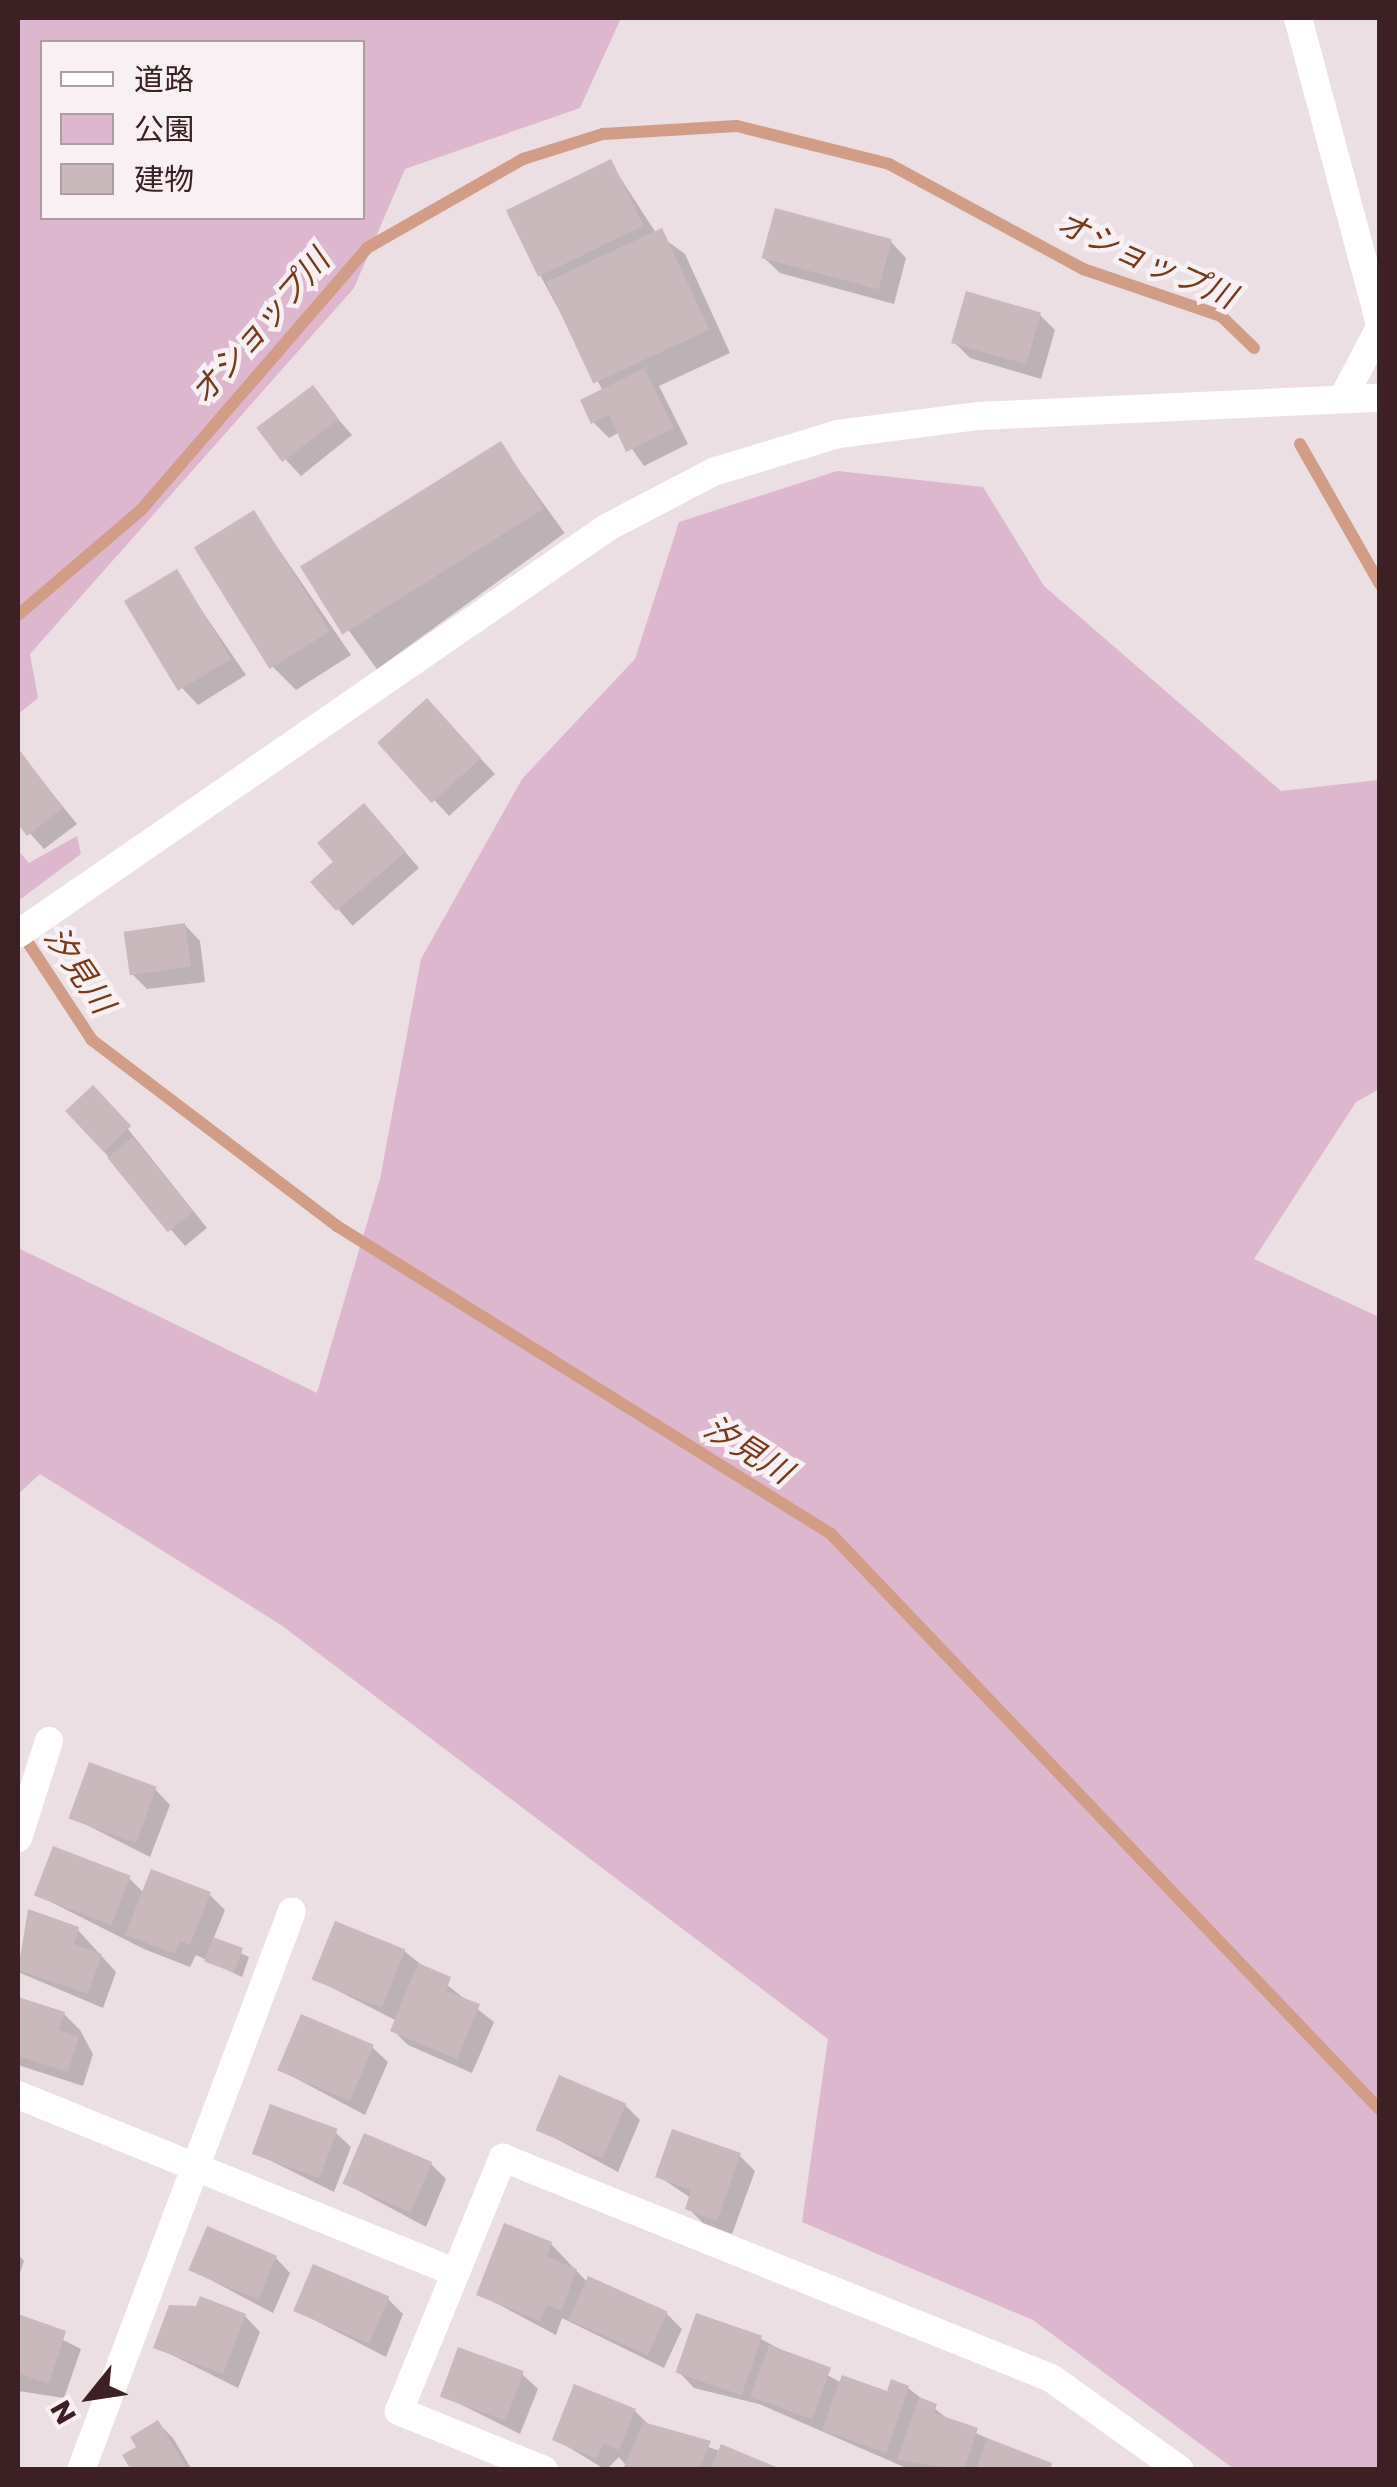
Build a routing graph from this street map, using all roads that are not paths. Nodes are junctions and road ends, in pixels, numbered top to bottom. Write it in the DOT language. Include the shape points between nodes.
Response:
graph roads {
  1 [pos="1298,18"];
  2 [pos="1380,326"];
  3 [pos="1344,396"];
  4 [pos="1380,398"];
  5 [pos="28,928"];
  6 [pos="49,1741"];
  7 [pos="18,1838"];
  8 [pos="292,1911"];
  9 [pos="18,2095"];
  10 [pos="197,2165"];
  11 [pos="450,2270"];
  12 [pos="81,2470"];
  13 [pos="544,2470"];
  14 [pos="1180,2470"];
  1 -- 2 [label="street"];
  2 -- 3 [label="street"];
  3 -- 4 [label="street"];
  3 -- 5 [label="street" via="980,416 838,434 713,472 608,527"];
  6 -- 7 [label="street"];
  8 -- 10 [label="street"];
  9 -- 10 [label="street"];
  10 -- 11 [label="street"];
  10 -- 12 [label="street"];
  11 -- 13 [label="street" via="399,2411"];
  11 -- 14 [label="street" via="503,2158 1051,2378"];
}
